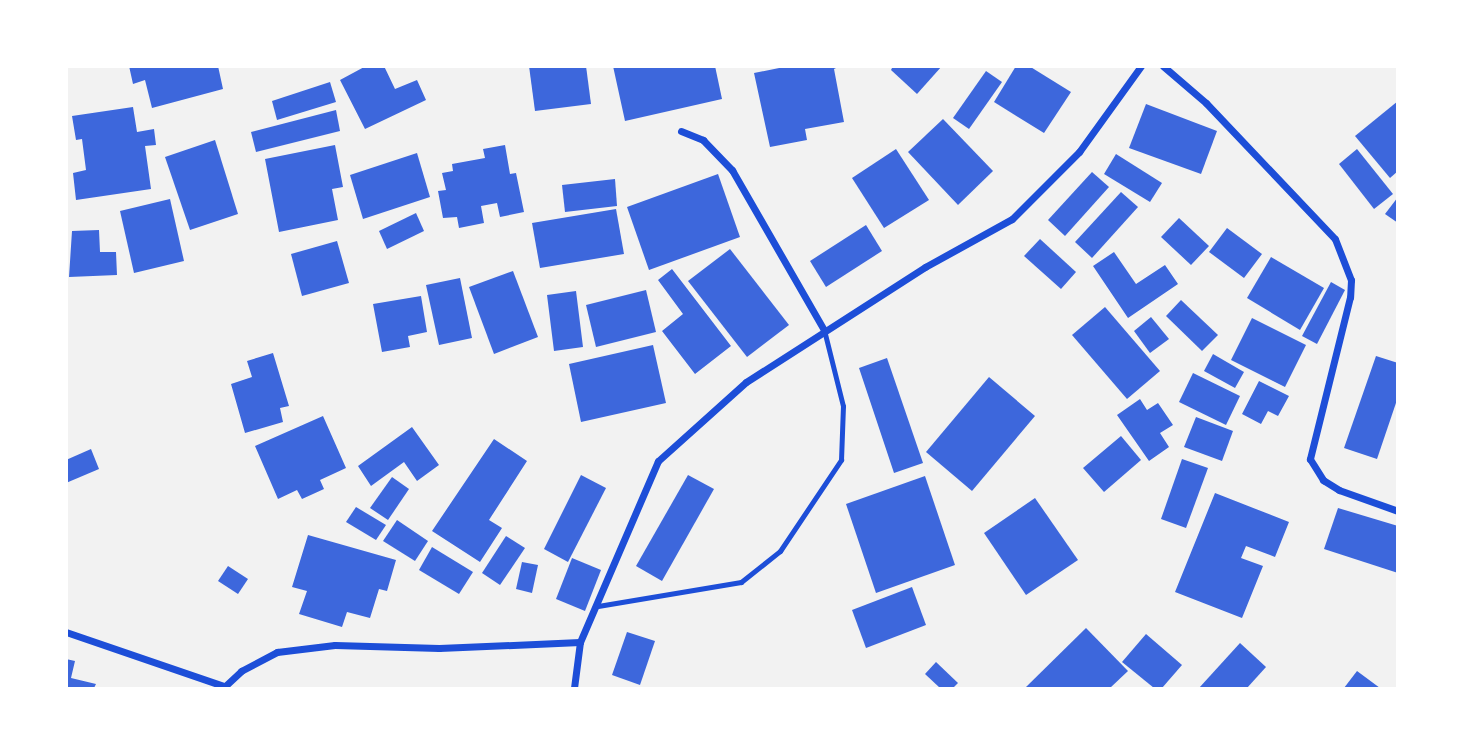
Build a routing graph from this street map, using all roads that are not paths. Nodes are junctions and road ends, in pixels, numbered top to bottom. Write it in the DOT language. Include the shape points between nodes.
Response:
graph roads {
  1 [pos="1141,66"];
  2 [pos="1163,66"];
  3 [pos="681,131"];
  4 [pos="824,330"];
  5 [pos="1398,511"];
  6 [pos="598,606"];
  7 [pos="66,632"];
  8 [pos="580,642"];
  9 [pos="224,687"];
  10 [pos="574,688"];
  1 -- 4 [label="street" via="1079,152 1012,219"];
  2 -- 5 [label="street" via="1206,103 1335,239 1351,280 1350,298 1310,459 1323,480 1339,491"];
  3 -- 4 [label="street" via="703,141 732,170"];
  4 -- 6 [label="street" via="746,382 658,461 640,494"];
  4 -- 6 [label="lane" via="844,406 841,460 780,551 741,582"];
  6 -- 8 [label="street"];
  7 -- 9 [label="street"];
  8 -- 9 [label="street" via="439,648 335,645 277,652 240,671"];
  8 -- 10 [label="street"];
}
